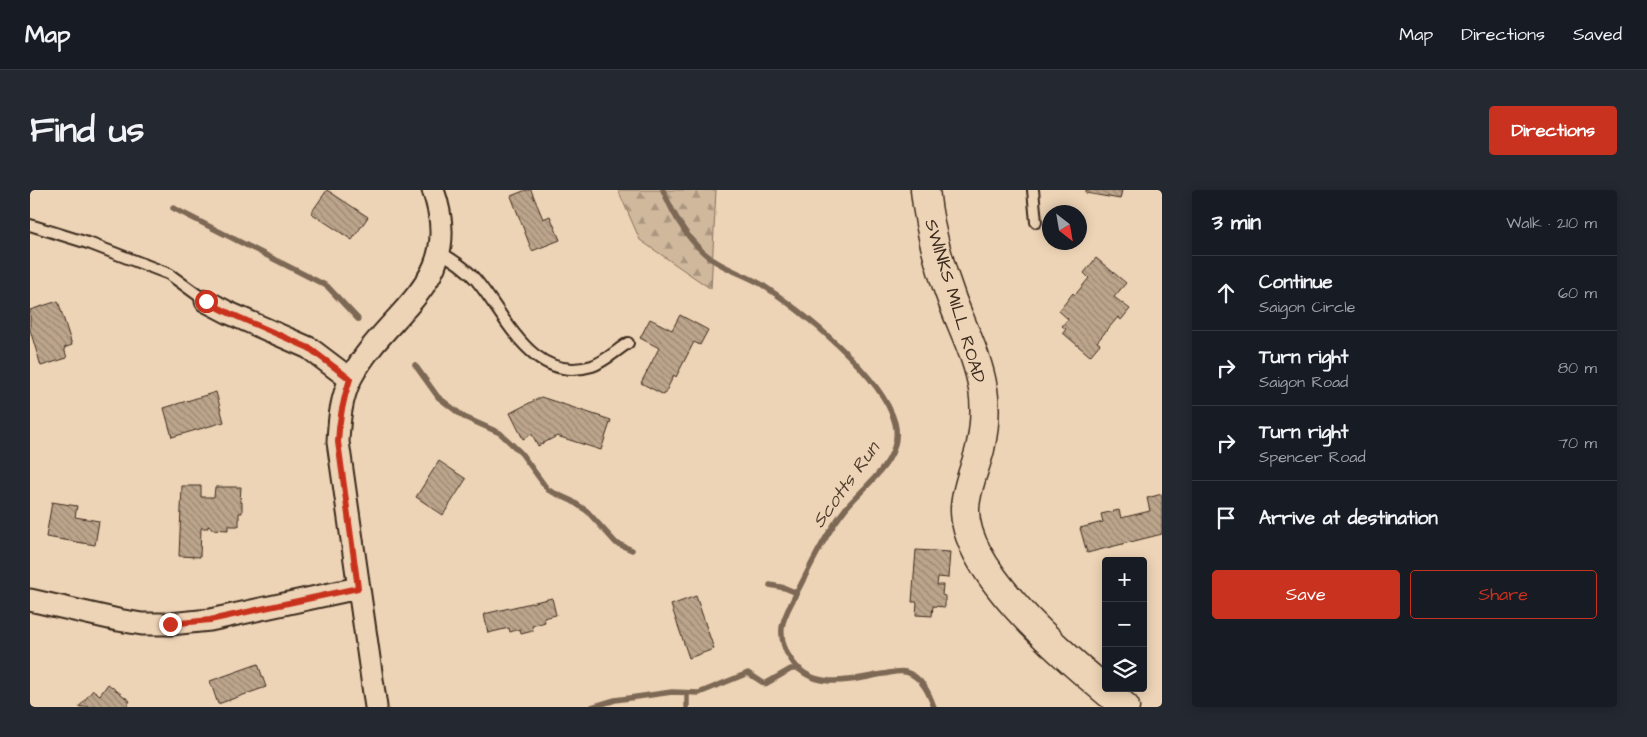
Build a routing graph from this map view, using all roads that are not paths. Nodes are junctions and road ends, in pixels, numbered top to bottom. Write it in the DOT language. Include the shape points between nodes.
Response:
graph roads {
  1 [pos="433,190"];
  2 [pos="925,190"];
  3 [pos="1033,190"];
  4 [pos="1036,222"];
  5 [pos="30,225"];
  6 [pos="440,252"];
  7 [pos="206,301"];
  8 [pos="628,343"];
  9 [pos="350,379"];
  10 [pos="358,588"];
  11 [pos="30,600"];
  12 [pos="376,707"];
  13 [pos="1125,707"];
  1 -- 6 [label="street" via="442,230"];
  2 -- 13 [label="street, SWINKS MILL ROAD" via="937,254 978,364 983,390 984,419 980,447 966,497 968,530 979,555 1014,605 1061,652"];
  3 -- 4 [label="lane"];
  5 -- 7 [label="lane" via="169,274"];
  6 -- 8 [label="lane" via="475,280 524,346 543,362 571,370 594,365"];
  6 -- 9 [label="street" via="420,292"];
  7 -- 9 [label="street" via="309,348"];
  9 -- 10 [label="street" via="339,419 338,442"];
  10 -- 11 [label="street" via="210,620 170,624 118,620"];
  10 -- 12 [label="street"];
}
